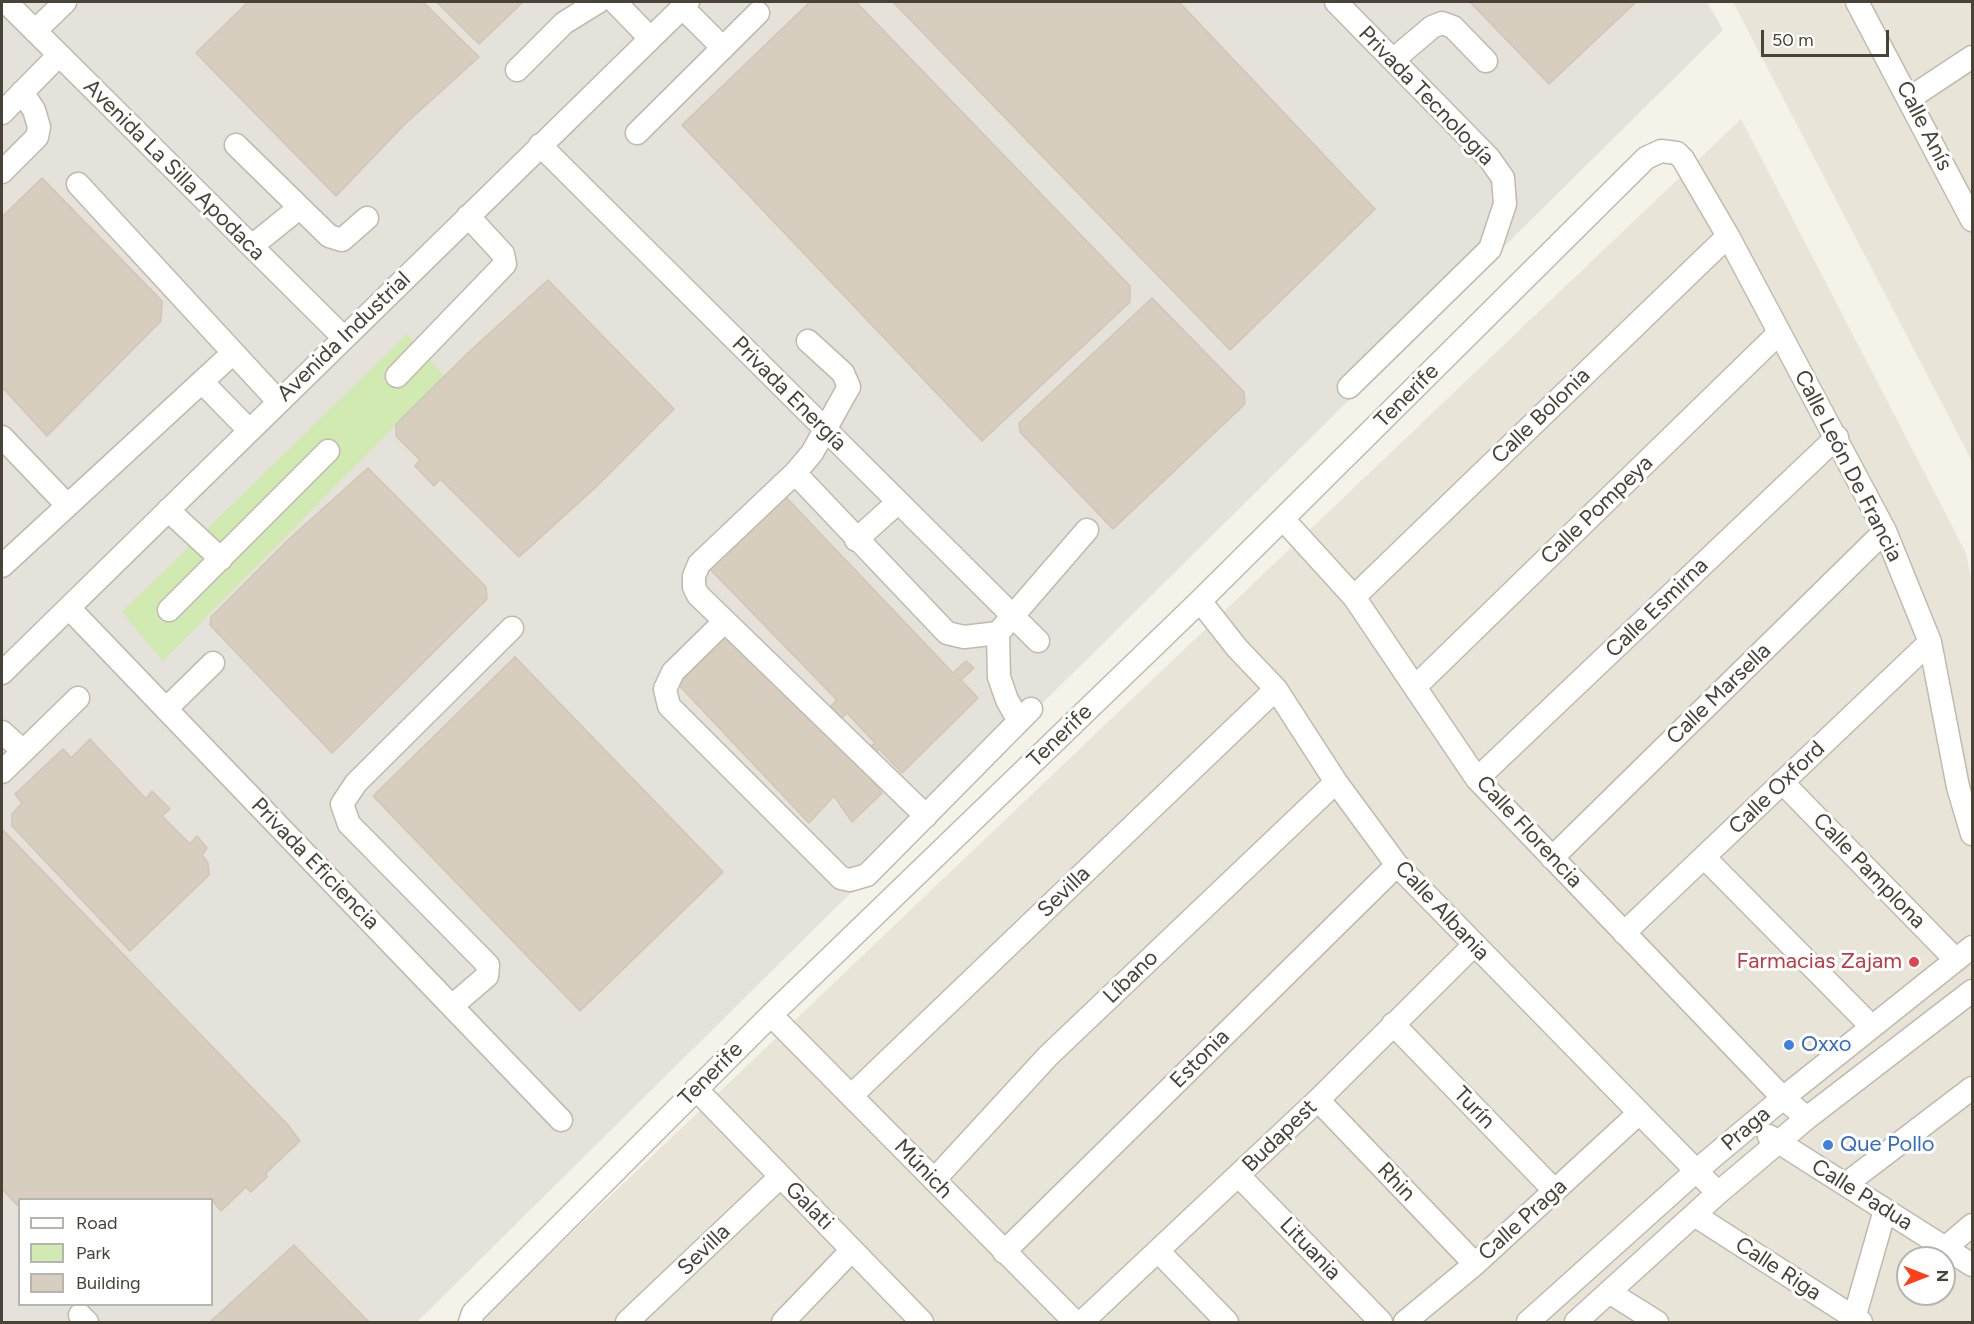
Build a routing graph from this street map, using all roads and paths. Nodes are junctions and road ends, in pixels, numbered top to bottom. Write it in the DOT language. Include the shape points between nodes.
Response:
graph roads {
  1 [pos="6,2"];
  2 [pos="65,2"];
  3 [pos="598,2"];
  4 [pos="615,2"];
  5 [pos="1336,2"];
  6 [pos="1857,2"];
  7 [pos="685,4"];
  8 [pos="758,13"];
  9 [pos="35,32"];
  10 [pos="651,38"];
  11 [pos="723,48"];
  12 [pos="59,55"];
  13 [pos="1972,57"];
  14 [pos="1393,60"];
  15 [pos="1486,61"];
  16 [pos="517,70"];
  17 [pos="22,92"];
  18 [pos="1910,98"];
  19 [pos="2,113"];
  20 [pos="637,133"];
  21 [pos="540,145"];
  22 [pos="236,146"];
  23 [pos="1646,158"];
  24 [pos="2,172"];
  25 [pos="78,184"];
  26 [pos="1966,192"];
  27 [pos="299,208"];
  28 [pos="468,216"];
  29 [pos="367,218"];
  30 [pos="1972,220"];
  31 [pos="1728,236"];
  32 [pos="252,246"];
  33 [pos="1779,333"];
  34 [pos="343,337"];
  35 [pos="808,341"];
  36 [pos="233,353"];
  37 [pos="397,376"];
  38 [pos="202,382"];
  39 [pos="1349,387"];
  40 [pos="278,401"];
  41 [pos="824,429"];
  42 [pos="249,430"];
  43 [pos="2,437"];
  44 [pos="1837,437"];
  45 [pos="328,451"];
  46 [pos="795,473"];
  47 [pos="897,503"];
  48 [pos="67,505"];
  49 [pos="168,510"];
  50 [pos="1283,519"];
  51 [pos="1087,531"];
  52 [pos="1885,531"];
  53 [pos="856,540"];
  54 [pos="221,560"];
  55 [pos="2,566"];
  56 [pos="1354,597"];
  57 [pos="1200,601"];
  58 [pos="69,608"];
  59 [pos="169,610"];
  60 [pos="725,621"];
  61 [pos="1006,625"];
  62 [pos="512,628"];
  63 [pos="1038,641"];
  64 [pos="1930,642"];
  65 [pos="213,663"];
  66 [pos="2,673"];
  67 [pos="1416,687"];
  68 [pos="1276,689"];
  69 [pos="78,698"];
  70 [pos="166,709"];
  71 [pos="2,732"];
  72 [pos="23,751"];
  73 [pos="2,772"];
  74 [pos="1477,779"];
  75 [pos="1336,782"];
  76 [pos="1782,782"];
  77 [pos="926,816"];
  78 [pos="1972,834"];
  79 [pos="1552,858"];
  80 [pos="1705,858"];
  81 [pos="1397,865"];
  82 [pos="1624,933"];
  83 [pos="1474,945"];
  84 [pos="1964,954"];
  85 [pos="1972,991"];
  86 [pos="452,1006"];
  87 [pos="771,1015"];
  88 [pos="1393,1024"];
  89 [pos="1872,1026"];
  90 [pos="1972,1088"];
  91 [pos="696,1089"];
  92 [pos="851,1096"];
  93 [pos="1783,1098"];
  94 [pos="1318,1100"];
  95 [pos="1638,1114"];
  96 [pos="1807,1118"];
  97 [pos="561,1120"];
  98 [pos="1753,1124"];
  99 [pos="1778,1143"];
  100 [pos="1696,1171"];
  101 [pos="1239,1176"];
  102 [pos="780,1177"];
  103 [pos="934,1180"];
  104 [pos="1846,1184"];
  105 [pos="1556,1191"];
  106 [pos="1718,1193"];
  107 [pos="1884,1210"];
  108 [pos="1695,1215"];
  109 [pos="1972,1225"];
  110 [pos="1942,1246"];
  111 [pos="1947,1246"];
  112 [pos="852,1250"];
  113 [pos="1004,1252"];
  114 [pos="1159,1252"];
  115 [pos="1956,1255"];
  116 [pos="1475,1264"];
  117 [pos="1972,1265"];
  118 [pos="1609,1292"];
  119 [pos="472,1318"];
  120 [pos="1857,1321"];
  121 [pos="627,1323"];
  122 [pos="783,1323"];
  123 [pos="921,1323"];
  124 [pos="1075,1323"];
  125 [pos="1082,1323"];
  126 [pos="1227,1323"];
  127 [pos="1381,1323"];
  128 [pos="1405,1323"];
  129 [pos="1528,1323"];
  130 [pos="1576,1323"];
  131 [pos="1657,1323"];
  1 -- 9 [label="street, Avenida La Silla Apodaca"];
  2 -- 9 [label="street"];
  3 -- 16 [label="street" via="564,23"];
  4 -- 10 [label="street"];
  5 -- 14 [label="street, Privada Tecnología"];
  6 -- 18 [label="street, Calle Anís"];
  7 -- 10 [label="street, Avenida Industrial"];
  7 -- 11 [label="street"];
  8 -- 11 [label="street"];
  9 -- 12 [label="street, Avenida La Silla Apodaca"];
  10 -- 21 [label="street, Avenida Industrial"];
  11 -- 20 [label="street"];
  12 -- 17 [label="street"];
  12 -- 32 [label="street, Avenida La Silla Apodaca"];
  13 -- 18 [label="street"];
  14 -- 15 [label="street" via="1432,27 1442,24 1452,27"];
  14 -- 39 [label="street, Privada Tecnología" via="1489,158 1503,178 1505,204 1490,249"];
  17 -- 19 [label="street"];
  17 -- 24 [label="street" via="34,110 39,127 37,137"];
  18 -- 26 [label="street, Calle Anís"];
  21 -- 28 [label="street, Avenida Industrial"];
  21 -- 41 [label="street, Privada Energía"];
  22 -- 27 [label="street"];
  23 -- 31 [label="street, Calle León De Francia" via="1670,151 1683,159"];
  23 -- 50 [label="street, Tenerife"];
  25 -- 36 [label="street"];
  26 -- 30 [label="street, Calle Anís"];
  27 -- 29 [label="street" via="337,240"];
  27 -- 32 [label="street"];
  28 -- 34 [label="street, Avenida Industrial"];
  28 -- 37 [label="street" via="503,254 505,264"];
  31 -- 33 [label="street, Calle León De Francia"];
  31 -- 56 [label="street, Calle Bolonia"];
  32 -- 34 [label="street, Avenida La Silla Apodaca"];
  33 -- 44 [label="street, Calle León De Francia"];
  33 -- 67 [label="street, Calle Pompeya"];
  34 -- 40 [label="street, Avenida Industrial"];
  35 -- 41 [label="street" via="843,373 849,387"];
  36 -- 38 [label="street"];
  36 -- 40 [label="street"];
  38 -- 42 [label="street"];
  38 -- 48 [label="street"];
  40 -- 42 [label="street, Avenida Industrial"];
  41 -- 46 [label="street" via="812,453"];
  41 -- 47 [label="street, Privada Energía"];
  42 -- 49 [label="street, Avenida Industrial"];
  43 -- 48 [label="street"];
  44 -- 52 [label="street, Calle León De Francia"];
  44 -- 74 [label="street, Calle Esmirna"];
  45 -- 54 [label="street"];
  46 -- 53 [label="street"];
  46 -- 60 [label="street" via="699,564 694,587"];
  47 -- 53 [label="street"];
  47 -- 61 [label="street, Privada Energía"];
  48 -- 55 [label="street"];
  49 -- 54 [label="street"];
  49 -- 58 [label="street, Avenida Industrial"];
  50 -- 56 [label="street, Calle Florencia"];
  50 -- 57 [label="street, Tenerife"];
  51 -- 61 [label="street"];
  52 -- 64 [label="street, Calle León De Francia"];
  52 -- 79 [label="street, Calle Marsella"];
  53 -- 61 [label="street" via="947,633 964,637"];
  54 -- 59 [label="street"];
  56 -- 67 [label="street, Calle Florencia"];
  57 -- 68 [label="street, Calle Albania"];
  57 -- 87 [label="street, Tenerife"];
  58 -- 66 [label="street, Avenida Industrial"];
  58 -- 70 [label="street, Privada Eficiencia"];
  60 -- 77 [label="street"];
  60 -- 77 [label="street" via="673,672 665,689 669,706 841,878 850,880 867,875"];
  61 -- 63 [label="street, Privada Energía"];
  61 -- 77 [label="street" via="999,677 1007,700 1025,715"];
  62 -- 86 [label="street" via="356,783 342,804 349,824 488,965 487,976"];
  64 -- 76 [label="street, Calle Oxford"];
  64 -- 78 [label="street, Calle León De Francia" via="1958,787"];
  65 -- 70 [label="street"];
  67 -- 74 [label="street, Calle Florencia"];
  68 -- 75 [label="street, Calle Albania"];
  68 -- 92 [label="street, Sevilla"];
  69 -- 72 [label="street"];
  70 -- 86 [label="street, Privada Eficiencia"];
  71 -- 72 [label="street"];
  72 -- 73 [label="street"];
  74 -- 79 [label="street, Calle Florencia"];
  75 -- 81 [label="street, Calle Albania"];
  75 -- 103 [label="street, Líbano" via="1048,1056"];
  76 -- 80 [label="street, Calle Oxford"];
  76 -- 84 [label="street, Calle Pamplona"];
  79 -- 82 [label="street, Calle Florencia"];
  80 -- 82 [label="street, Calle Oxford"];
  80 -- 89 [label="street"];
  81 -- 83 [label="street, Calle Albania"];
  81 -- 113 [label="street, Estonia"];
  82 -- 93 [label="street, Calle Florencia"];
  83 -- 88 [label="street, Budapest"];
  83 -- 95 [label="street, Calle Albania"];
  84 -- 89 [label="street, Praga"];
  85 -- 96 [label="street, Praga"];
  86 -- 97 [label="street, Privada Eficiencia"];
  87 -- 91 [label="street, Tenerife"];
  87 -- 92 [label="street, Múnich"];
  88 -- 94 [label="street, Budapest"];
  88 -- 105 [label="street, Turín"];
  89 -- 93 [label="street, Praga"];
  90 -- 104 [label="street"];
  91 -- 102 [label="street, Galati"];
  91 -- 119 [label="street, Tenerife"];
  92 -- 103 [label="street, Múnich"];
  93 -- 96 [label="street, Calle Florencia"];
  93 -- 98 [label="street, Praga"];
  94 -- 101 [label="street, Budapest"];
  94 -- 116 [label="street, Rhin"];
  95 -- 100 [label="street, Calle Albania"];
  95 -- 105 [label="street, Calle Praga"];
  96 -- 99 [label="street, Praga"];
  98 -- 99 [label="street, Calle Padua"];
  98 -- 100 [label="street, Praga"];
  99 -- 104 [label="street, Calle Padua"];
  99 -- 106 [label="street, Praga"];
  100 -- 106 [label="street, Calle Albania"];
  100 -- 129 [label="street, Praga"];
  101 -- 114 [label="street, Budapest"];
  101 -- 127 [label="street, Lituania"];
  102 -- 112 [label="street, Galati"];
  102 -- 121 [label="street, Sevilla"];
  103 -- 113 [label="street, Múnich"];
  104 -- 107 [label="street, Calle Padua"];
  105 -- 116 [label="street, Calle Praga"];
  106 -- 108 [label="street, Praga"];
  107 -- 110 [label="street, Calle Padua"];
  107 -- 120 [label="street"];
  108 -- 118 [label="street, Praga"];
  108 -- 120 [label="street, Calle Riga"];
  109 -- 111 [label="street"];
  112 -- 122 [label="street"];
  112 -- 123 [label="street, Galati"];
  113 -- 124 [label="street, Múnich"];
  114 -- 125 [label="street, Budapest"];
  114 -- 126 [label="street"];
  115 -- 117 [label="street, Calle Padua"];
  116 -- 128 [label="street, Calle Praga"];
  118 -- 130 [label="street, Praga"];
  118 -- 131 [label="street"];
}
